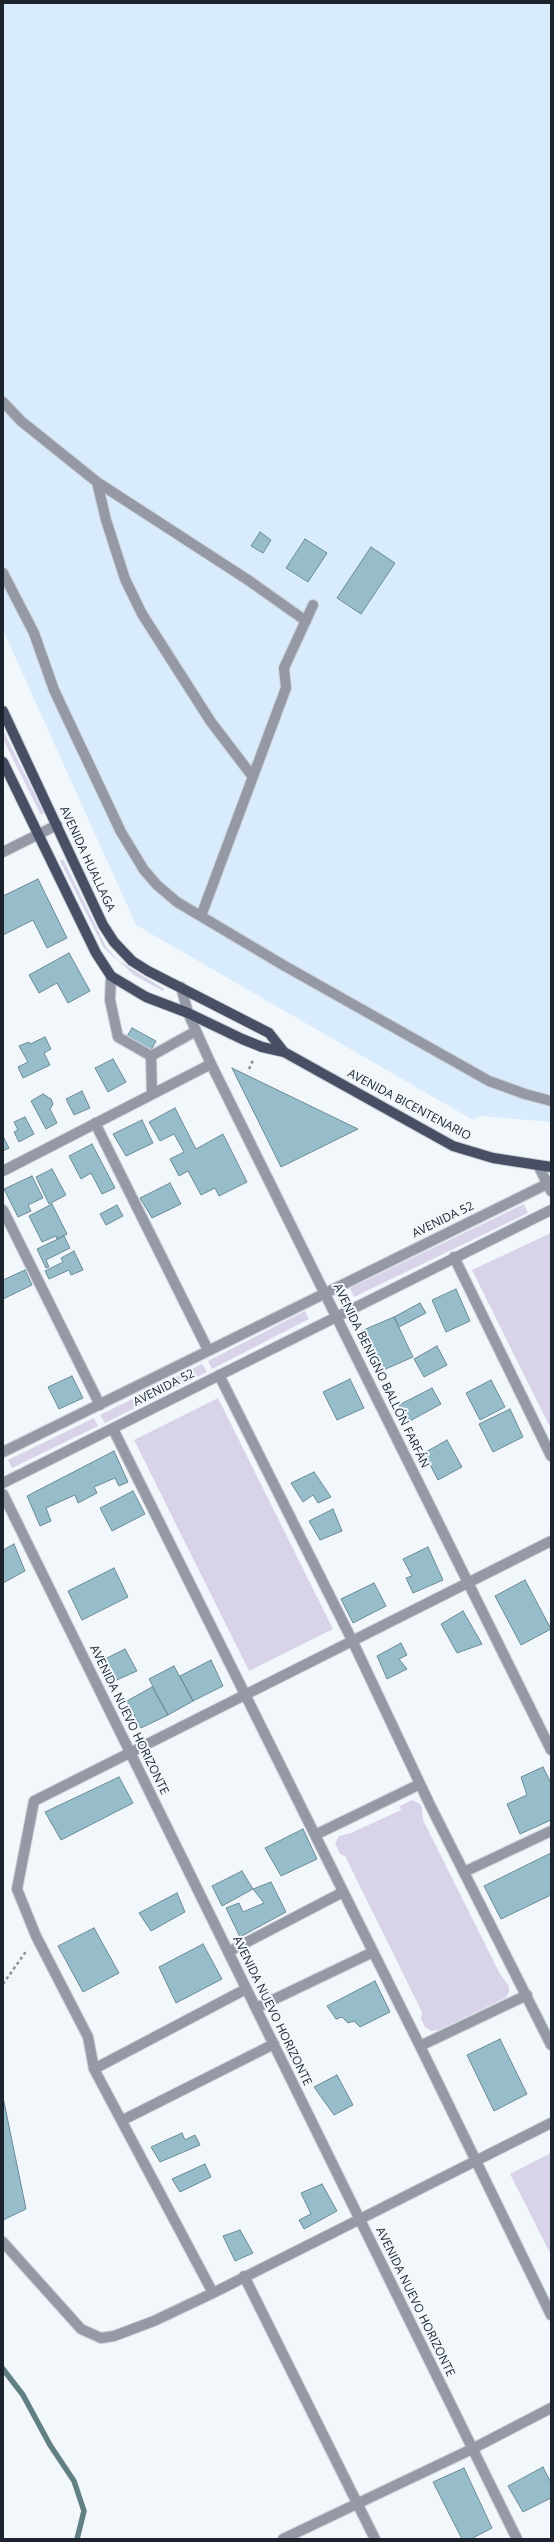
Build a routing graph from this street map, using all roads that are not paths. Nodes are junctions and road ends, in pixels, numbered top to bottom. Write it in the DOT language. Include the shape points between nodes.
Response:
graph roads {
  1 [pos="3,402"];
  2 [pos="97,482"];
  3 [pos="3,574"];
  4 [pos="313,605"];
  5 [pos="306,621"];
  6 [pos="3,712"];
  7 [pos="3,762"];
  8 [pos="253,777"];
  9 [pos="57,824"];
  10 [pos="39,834"];
  11 [pos="3,852"];
  12 [pos="201,916"];
  13 [pos="111,976"];
  14 [pos="181,987"];
  15 [pos="188,1013"];
  16 [pos="196,1031"];
  17 [pos="284,1052"];
  18 [pos="151,1056"];
  19 [pos="211,1064"];
  20 [pos="152,1094"];
  21 [pos="551,1101"];
  22 [pos="95,1123"];
  23 [pos="538,1165"];
  24 [pos="551,1167"];
  25 [pos="3,1171"];
  26 [pos="550,1186"];
  27 [pos="3,1210"];
  28 [pos="551,1210"];
  29 [pos="454,1257"];
  30 [pos="325,1291"];
  31 [pos="337,1315"];
  32 [pos="208,1350"];
  33 [pos="219,1374"];
  34 [pos="100,1405"];
  35 [pos="113,1429"];
  36 [pos="3,1452"];
  37 [pos="551,1456"];
  38 [pos="3,1483"];
  39 [pos="3,1494"];
  40 [pos="551,1541"];
  41 [pos="468,1582"];
  42 [pos="352,1640"];
  43 [pos="244,1695"];
  44 [pos="551,1750"];
  45 [pos="131,1752"];
  46 [pos="420,1784"];
  47 [pos="551,1831"];
  48 [pos="315,1835"];
  49 [pos="464,1872"];
  50 [pos="343,1892"];
  51 [pos="228,1952"];
  52 [pos="373,1952"];
  53 [pos="246,1989"];
  54 [pos="527,1995"];
  55 [pos="256,2008"];
  56 [pos="274,2044"];
  57 [pos="551,2045"];
  58 [pos="420,2046"];
  59 [pos="94,2069"];
  60 [pos="123,2120"];
  61 [pos="551,2123"];
  62 [pos="476,2160"];
  63 [pos="360,2217"];
  64 [pos="3,2242"];
  65 [pos="244,2276"];
  66 [pos="213,2292"];
  67 [pos="551,2315"];
  68 [pos="551,2408"];
  69 [pos="472,2449"];
  70 [pos="357,2504"];
  71 [pos="283,2539"];
  72 [pos="375,2539"];
  73 [pos="517,2539"];
  1 -- 2 [label="street" via="21,421"];
  2 -- 5 [label="street" via="248,580"];
  2 -- 8 [label="street" via="120,564 142,614 210,722"];
  3 -- 12 [label="street" via="34,633 54,690 121,832 144,870 157,885"];
  4 -- 5 [label="street"];
  5 -- 8 [label="street" via="284,668 286,688"];
  6 -- 9 [label="main road, AVENIDA HUALLAGA"];
  7 -- 10 [label="main road"];
  8 -- 12 [label="street"];
  9 -- 10 [label="street"];
  9 -- 14 [label="main road, AVENIDA HUALLAGA" via="103,925 114,942 132,961"];
  10 -- 11 [label="street"];
  10 -- 13 [label="main road" via="96,953"];
  12 -- 21 [label="street" via="489,1081"];
  13 -- 15 [label="main road" via="146,997"];
  13 -- 18 [label="street" via="110,1000 118,1037"];
  14 -- 15 [label="street, AVENIDA BENIGNO BALLÓN FARFÁN"];
  14 -- 17 [label="main road, AVENIDA BICENTENARIO" via="269,1033"];
  15 -- 16 [label="street, AVENIDA BENIGNO BALLÓN FARFÁN"];
  15 -- 17 [label="main road, AVENIDA BICENTENARIO" via="242,1039"];
  16 -- 18 [label="street"];
  16 -- 19 [label="street, AVENIDA BENIGNO BALLÓN FARFÁN"];
  17 -- 23 [label="main road, AVENIDA BICENTENARIO" via="453,1146 493,1158"];
  18 -- 20 [label="street"];
  19 -- 20 [label="street"];
  19 -- 30 [label="street, AVENIDA BENIGNO BALLÓN FARFÁN"];
  20 -- 22 [label="street"];
  22 -- 25 [label="street"];
  22 -- 32 [label="street"];
  23 -- 24 [label="main road, AVENIDA BICENTENARIO"];
  23 -- 26 [label="street"];
  26 -- 30 [label="street, AVENIDA 52"];
  27 -- 34 [label="street"];
  28 -- 29 [label="street, AVENIDA 52"];
  29 -- 31 [label="street, AVENIDA 52"];
  29 -- 37 [label="street"];
  30 -- 31 [label="street, AVENIDA BENIGNO BALLÓN FARFÁN"];
  30 -- 32 [label="street, AVENIDA 52"];
  31 -- 33 [label="street, AVENIDA 52"];
  31 -- 41 [label="street, AVENIDA BENIGNO BALLÓN FARFÁN"];
  32 -- 34 [label="street, AVENIDA 52"];
  33 -- 35 [label="street, AVENIDA 52"];
  33 -- 42 [label="street"];
  34 -- 36 [label="street, AVENIDA 52"];
  35 -- 38 [label="street, AVENIDA 52"];
  35 -- 43 [label="street"];
  39 -- 45 [label="street, AVENIDA NUEVO HORIZONTE"];
  40 -- 41 [label="street"];
  41 -- 42 [label="street"];
  41 -- 44 [label="street, AVENIDA BENIGNO BALLÓN FARFÁN"];
  42 -- 43 [label="street"];
  42 -- 46 [label="street"];
  43 -- 45 [label="street"];
  43 -- 48 [label="street"];
  45 -- 51 [label="street, AVENIDA NUEVO HORIZONTE"];
  45 -- 59 [label="street" via="34,1801 17,1889 36,1936 88,2036"];
  46 -- 48 [label="street"];
  46 -- 49 [label="street"];
  47 -- 49 [label="street"];
  48 -- 50 [label="street"];
  49 -- 54 [label="street"];
  50 -- 51 [label="street"];
  50 -- 52 [label="street"];
  51 -- 53 [label="street, AVENIDA NUEVO HORIZONTE"];
  52 -- 55 [label="street"];
  52 -- 58 [label="street"];
  53 -- 55 [label="street, AVENIDA NUEVO HORIZONTE"];
  53 -- 59 [label="street"];
  54 -- 57 [label="street"];
  54 -- 58 [label="street"];
  55 -- 56 [label="street, AVENIDA NUEVO HORIZONTE"];
  56 -- 60 [label="street"];
  56 -- 63 [label="street, AVENIDA NUEVO HORIZONTE"];
  58 -- 62 [label="street"];
  59 -- 60 [label="street"];
  60 -- 66 [label="street"];
  61 -- 62 [label="street"];
  62 -- 63 [label="street"];
  62 -- 67 [label="street"];
  63 -- 65 [label="street"];
  63 -- 69 [label="street, AVENIDA NUEVO HORIZONTE"];
  64 -- 66 [label="street" via="81,2329 101,2338 128,2332"];
  65 -- 66 [label="street"];
  65 -- 70 [label="street"];
  68 -- 69 [label="street"];
  69 -- 70 [label="street"];
  69 -- 73 [label="street, AVENIDA NUEVO HORIZONTE"];
  70 -- 71 [label="street"];
  70 -- 72 [label="street"];
}
